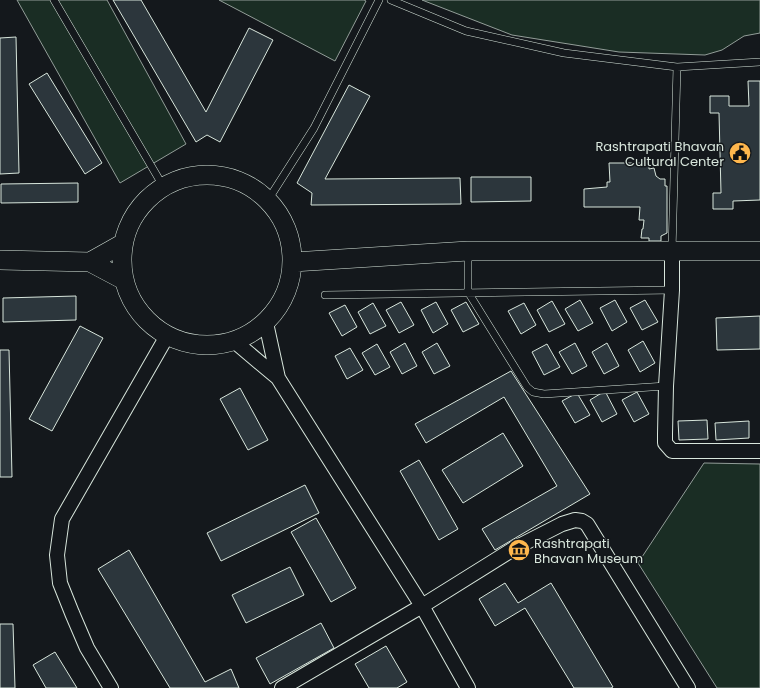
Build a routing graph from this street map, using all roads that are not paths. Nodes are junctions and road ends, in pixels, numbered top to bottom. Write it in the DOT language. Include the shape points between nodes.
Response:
graph roads {
  1 [pos="54,0"];
  2 [pos="379,0"];
  3 [pos="391,0"];
  4 [pos="760,62"];
  5 [pos="677,67"];
  6 [pos="163,186"];
  7 [pos="268,200"];
  8 [pos="122,244"];
  9 [pos="468,251"];
  10 [pos="672,251"];
  11 [pos="760,251"];
  12 [pos="0,260"];
  13 [pos="90,262"];
  14 [pos="293,262"];
  15 [pos="124,280"];
  16 [pos="672,290"];
  17 [pos="468,292"];
  18 [pos="325,295"];
  19 [pos="266,323"];
  20 [pos="167,336"];
  21 [pos="234,341"];
  22 [pos="278,378"];
  23 [pos="666,386"];
  24 [pos="760,452"];
  25 [pos="422,606"];
  26 [pos="111,688"];
  27 [pos="282,688"];
  28 [pos="468,688"];
  29 [pos="688,688"];
  1 -- 6 [label="lane"];
  2 -- 7 [label="lane" via="314,128"];
  3 -- 5 [label="lane" via="466,31 564,54"];
  4 -- 5 [label="lane"];
  5 -- 10 [label="lane"];
  6 -- 7 [label="street" via="190,176 218,175 245,183"];
  6 -- 8 [label="street" via="137,211"];
  7 -- 14 [label="street" via="289,233"];
  8 -- 13 [label="street"];
  8 -- 15 [label="street"];
  9 -- 10 [label="street"];
  9 -- 14 [label="street"];
  9 -- 17 [label="lane"];
  10 -- 11 [label="street"];
  10 -- 16 [label="street"];
  12 -- 13 [label="street"];
  13 -- 15 [label="street"];
  14 -- 19 [label="street" via="284,299"];
  15 -- 20 [label="street" via="141,316"];
  16 -- 17 [label="lane"];
  16 -- 23 [label="street"];
  17 -- 18 [label="lane"];
  17 -- 23 [label="lane" via="527,387 534,392 544,394"];
  19 -- 21 [label="street"];
  19 -- 22 [label="street"];
  20 -- 21 [label="street" via="200,346"];
  20 -- 26 [label="street" via="62,519 57,555 60,583 87,648"];
  21 -- 22 [label="street"];
  22 -- 25 [label="street"];
  23 -- 24 [label="street" via="664,434 665,443 672,451"];
  25 -- 27 [label="street"];
  25 -- 28 [label="street"];
  25 -- 29 [label="street" via="515,548 562,524 575,520 582,521 587,524"];
}
